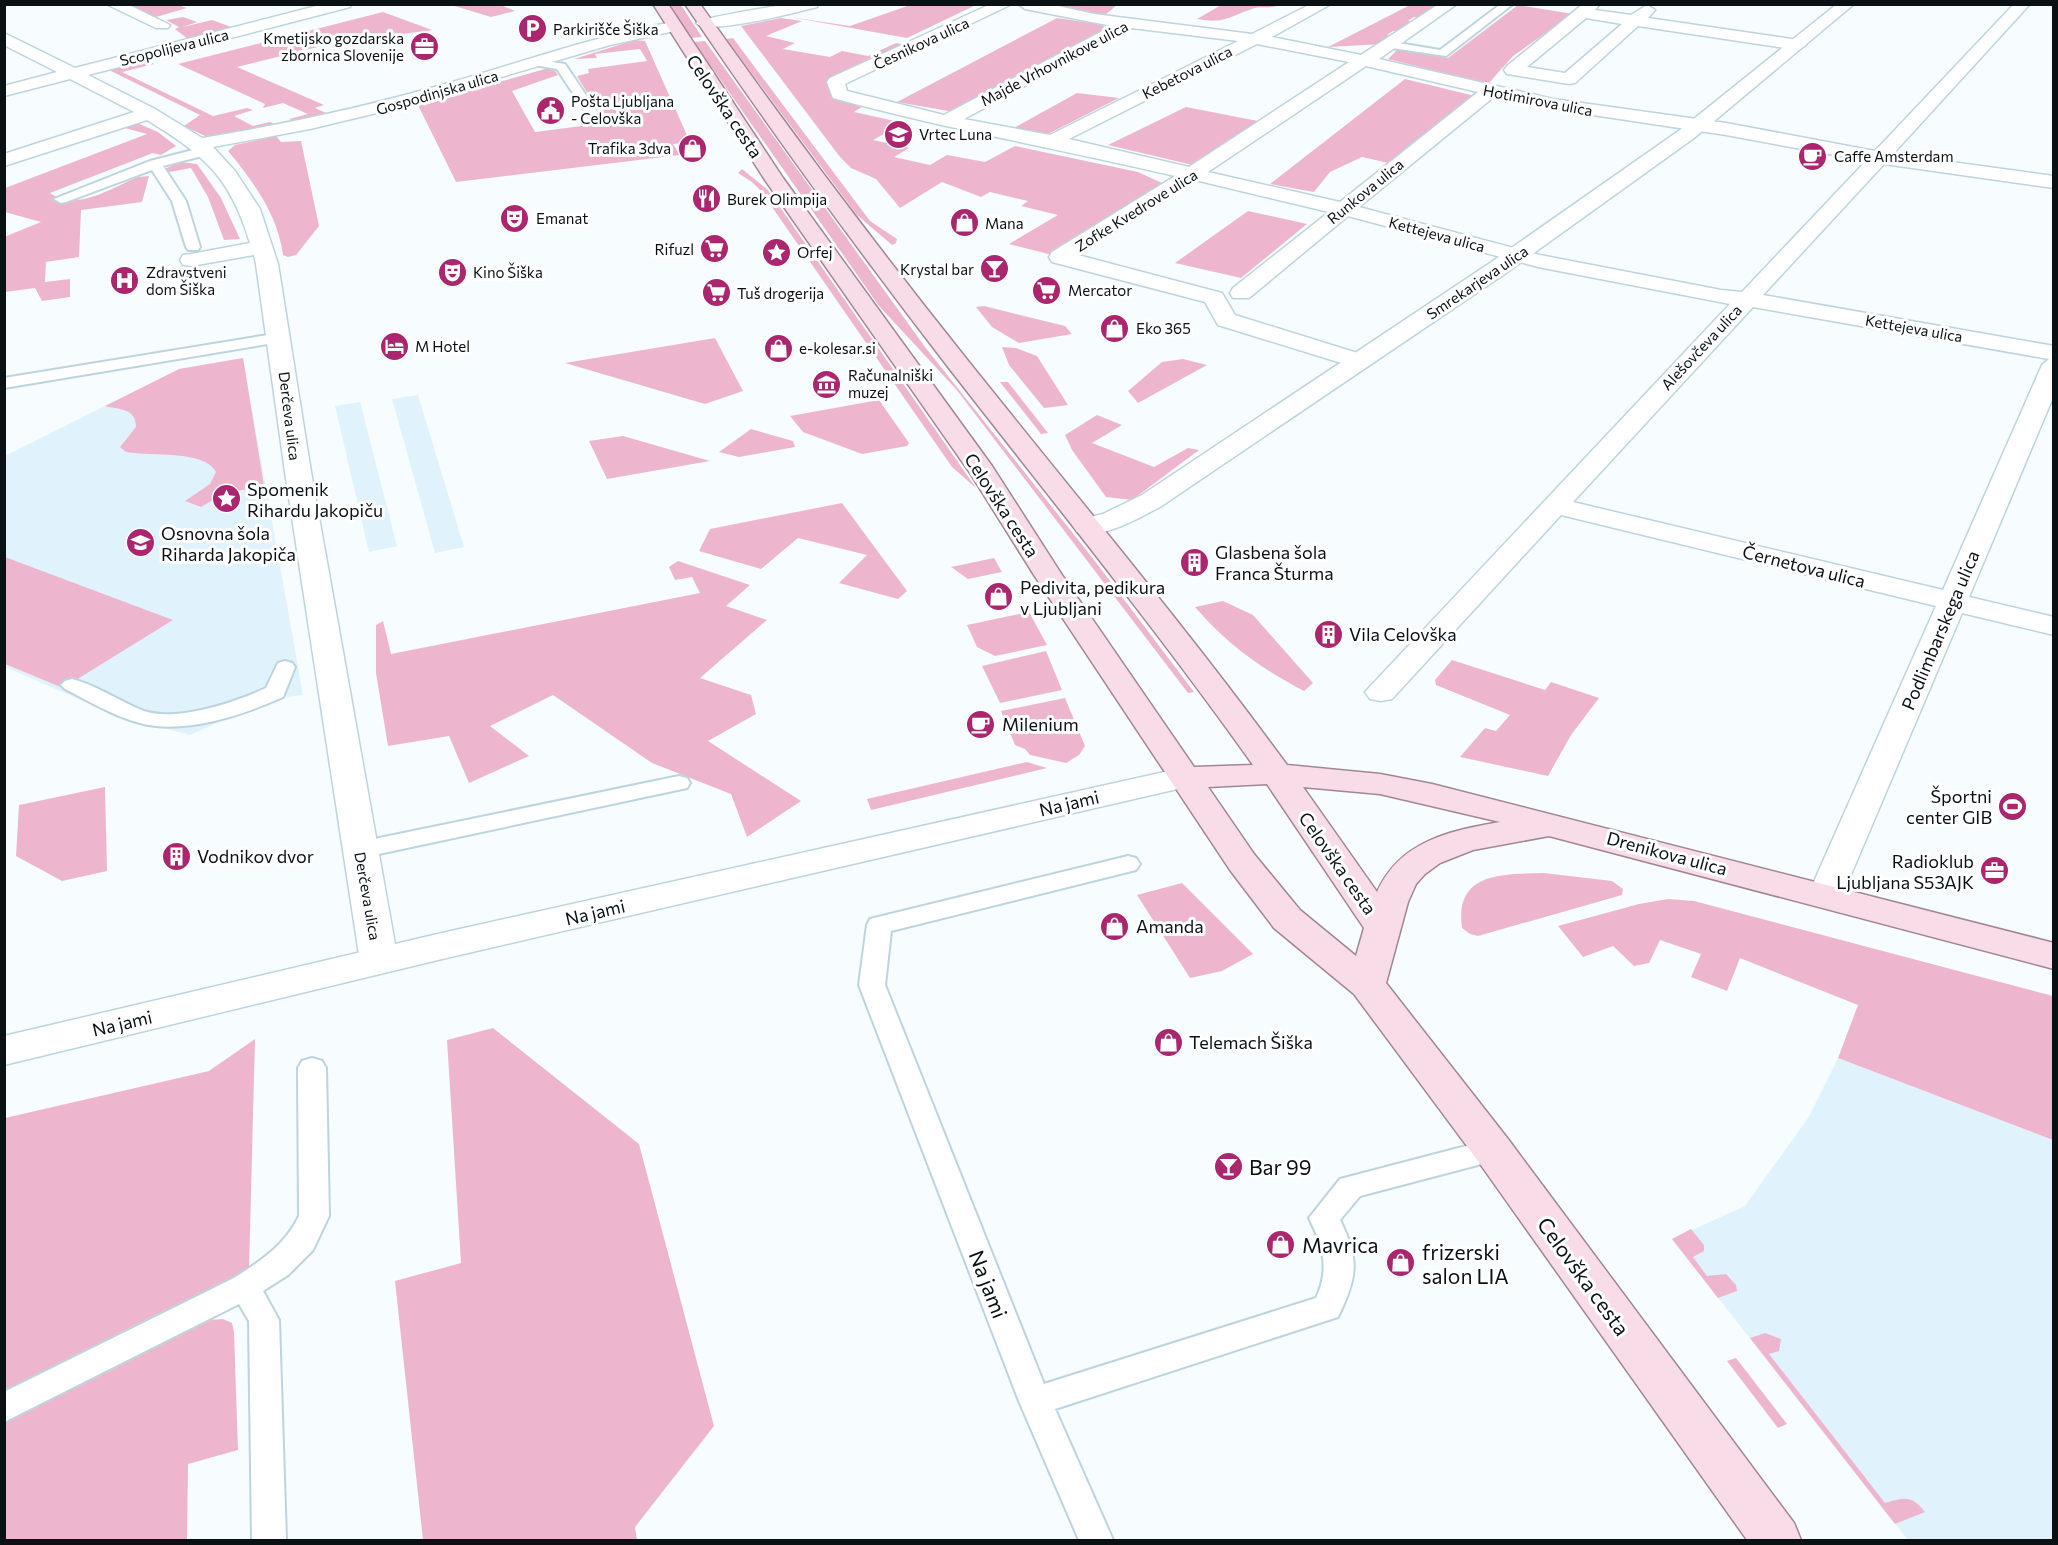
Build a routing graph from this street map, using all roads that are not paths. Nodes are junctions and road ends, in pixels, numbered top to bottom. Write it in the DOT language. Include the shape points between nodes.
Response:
graph roads {
  1 [pos="113,4"];
  2 [pos="344,4"];
  3 [pos="811,4"];
  4 [pos="1005,4"];
  5 [pos="1025,4"];
  6 [pos="1324,4"];
  7 [pos="1450,4"];
  8 [pos="1508,4"];
  9 [pos="1653,4"];
  10 [pos="1847,4"];
  11 [pos="2023,4"];
  12 [pos="1154,9"];
  13 [pos="1588,9"];
  14 [pos="698,14"];
  15 [pos="666,16"];
  16 [pos="1635,20"];
  17 [pos="1128,23"];
  18 [pos="162,25"];
  19 [pos="4,38"];
  20 [pos="1254,38"];
  21 [pos="1392,45"];
  22 [pos="1798,45"];
  23 [pos="1364,60"];
  24 [pos="539,63"];
  25 [pos="74,73"];
  26 [pos="836,82"];
  27 [pos="4,91"];
  28 [pos="1490,91"];
  29 [pos="149,113"];
  30 [pos="946,121"];
  31 [pos="598,122"];
  32 [pos="1699,125"];
  33 [pos="1052,141"];
  34 [pos="202,148"];
  35 [pos="1880,158"];
  36 [pos="4,160"];
  37 [pos="155,164"];
  38 [pos="1190,175"];
  39 [pos="2054,182"];
  40 [pos="61,199"];
  41 [pos="1343,209"];
  42 [pos="263,247"];
  43 [pos="192,253"];
  44 [pos="1517,255"];
  45 [pos="1241,293"];
  46 [pos="1747,299"];
  47 [pos="280,338"];
  48 [pos="2054,353"];
  49 [pos="1359,361"];
  50 [pos="2054,365"];
  51 [pos="4,383"];
  52 [pos="1554,505"];
  53 [pos="1087,526"];
  54 [pos="1952,602"];
  55 [pos="2054,626"];
  56 [pos="285,668"];
  57 [pos="72,685"];
  58 [pos="1381,692"];
  59 [pos="1276,774"];
  60 [pos="1187,777"];
  61 [pos="679,783"];
  62 [pos="1555,824"];
  63 [pos="360,850"];
  64 [pos="1128,864"];
  65 [pos="1826,895"];
  66 [pos="1383,929"];
  67 [pos="2054,956"];
  68 [pos="379,961"];
  69 [pos="1367,985"];
  70 [pos="4,1051"];
  71 [pos="312,1068"];
  72 [pos="1493,1150"];
  73 [pos="245,1287"];
  74 [pos="1035,1401"];
  75 [pos="4,1408"];
  76 [pos="270,1540"];
  77 [pos="1096,1540"];
  78 [pos="1776,1540"];
  1 -- 18 [label="street"];
  2 -- 25 [label="street, Scopolijeva ulica"];
  3 -- 14 [label="street" via="750,17"];
  4 -- 26 [label="street, Česnikova ulica"];
  5 -- 17 [label="street, Hotimirova ulica"];
  6 -- 20 [label="street, Kebetova ulica"];
  7 -- 21 [label="street, Zofke Kvedrove ulica"];
  8 -- 21 [label="lane" via="1442,54"];
  9 -- 16 [label="street"];
  10 -- 22 [label="street, Smrekarjeva ulica"];
  11 -- 35 [label="street, Alešovčeva ulica"];
  12 -- 17 [label="street, Majde Vrhovnikove ulica"];
  13 -- 16 [label="street"];
  13 -- 16 [label="street" via="1513,70 1569,79"];
  14 -- 53 [label="main road, Celovška cesta" via="932,334"];
  15 -- 24 [label="street, Gospodinjska ulica" via="634,34"];
  15 -- 60 [label="main road, Celovška cesta" via="781,189 983,472 1048,575"];
  16 -- 22 [label="street"];
  17 -- 20 [label="street, Hotimirova ulica"];
  17 -- 30 [label="street, Majde Vrhovnikove ulica"];
  19 -- 25 [label="street, Derčeva ulica"];
  20 -- 23 [label="street, Hotimirova ulica"];
  20 -- 33 [label="street, Kebetova ulica"];
  21 -- 23 [label="street, Zofke Kvedrove ulica"];
  22 -- 32 [label="street, Smrekarjeva ulica"];
  23 -- 28 [label="street, Hotimirova ulica"];
  23 -- 38 [label="street, Zofke Kvedrove ulica"];
  24 -- 31 [label="lane" via="561,66"];
  24 -- 34 [label="street, Gospodinjska ulica" via="331,120"];
  25 -- 27 [label="street, Scopolijeva ulica"];
  25 -- 29 [label="street, Derčeva ulica"];
  26 -- 30 [label="street, Kettejeva ulica" via="839,94 847,98"];
  28 -- 32 [label="street, Hotimirova ulica" via="1575,108"];
  28 -- 41 [label="street, Runkova ulica"];
  29 -- 34 [label="street, Derčeva ulica"];
  29 -- 36 [label="street"];
  30 -- 33 [label="street, Kettejeva ulica"];
  32 -- 35 [label="street, Hotimirova ulica"];
  32 -- 44 [label="street, Smrekarjeva ulica"];
  33 -- 38 [label="street, Kettejeva ulica"];
  34 -- 37 [label="lane"];
  34 -- 42 [label="street, Derčeva ulica" via="250,208"];
  35 -- 39 [label="street, Hotimirova ulica"];
  35 -- 46 [label="street, Alešovčeva ulica"];
  37 -- 40 [label="lane"];
  37 -- 43 [label="lane" via="179,201"];
  38 -- 41 [label="street, Kettejeva ulica"];
  38 -- 49 [label="street, Zofke Kvedrove ulica" via="1060,257 1214,298 1226,320"];
  41 -- 44 [label="street, Kettejeva ulica"];
  41 -- 45 [label="street, Runkova ulica"];
  42 -- 43 [label="street"];
  42 -- 47 [label="street, Derčeva ulica"];
  44 -- 46 [label="street, Kettejeva ulica"];
  44 -- 49 [label="street, Smrekarjeva ulica"];
  46 -- 48 [label="street, Kettejeva ulica"];
  46 -- 52 [label="street, Alešovčeva ulica"];
  47 -- 51 [label="lane"];
  47 -- 63 [label="street, Derčeva ulica"];
  49 -- 53 [label="street, Smrekarjeva ulica" via="1151,501 1112,520"];
  50 -- 54 [label="street, Podlimbarskega ulica"];
  52 -- 54 [label="street, Černetova ulica"];
  52 -- 58 [label="street, Alešovčeva ulica"];
  53 -- 59 [label="main road, Celovška cesta"];
  54 -- 55 [label="street, Černetova ulica"];
  54 -- 65 [label="street, Podlimbarskega ulica"];
  56 -- 57 [label="lane" via="275,692 254,703 175,719 152,720"];
  59 -- 60 [label="main road, Drenikova ulica"];
  59 -- 62 [label="main road, Drenikova ulica" via="1380,784"];
  59 -- 66 [label="main road, Celovška cesta"];
  60 -- 68 [label="street, Na jami"];
  60 -- 69 [label="main road, Celovška cesta" via="1242,862 1287,919"];
  61 -- 63 [label="lane"];
  62 -- 65 [label="main road, Drenikova ulica"];
  62 -- 66 [label="main road" via="1430,852 1401,879"];
  63 -- 68 [label="street, Derčeva ulica"];
  64 -- 74 [label="lane, Na jami" via="879,926 872,985"];
  65 -- 67 [label="main road, Drenikova ulica"];
  66 -- 69 [label="main road, Celovška cesta"];
  68 -- 70 [label="street, Na jami"];
  69 -- 72 [label="main road, Celovška cesta"];
  71 -- 73 [label="lane" via="314,1216 302,1241 277,1266"];
  72 -- 74 [label="lane" via="1350,1187 1324,1218 1340,1248 1339,1284 1327,1308"];
  72 -- 78 [label="main road, Celovška cesta"];
  73 -- 75 [label="lane"];
  73 -- 76 [label="lane" via="264,1320"];
  74 -- 77 [label="lane, Na jami"];
}
